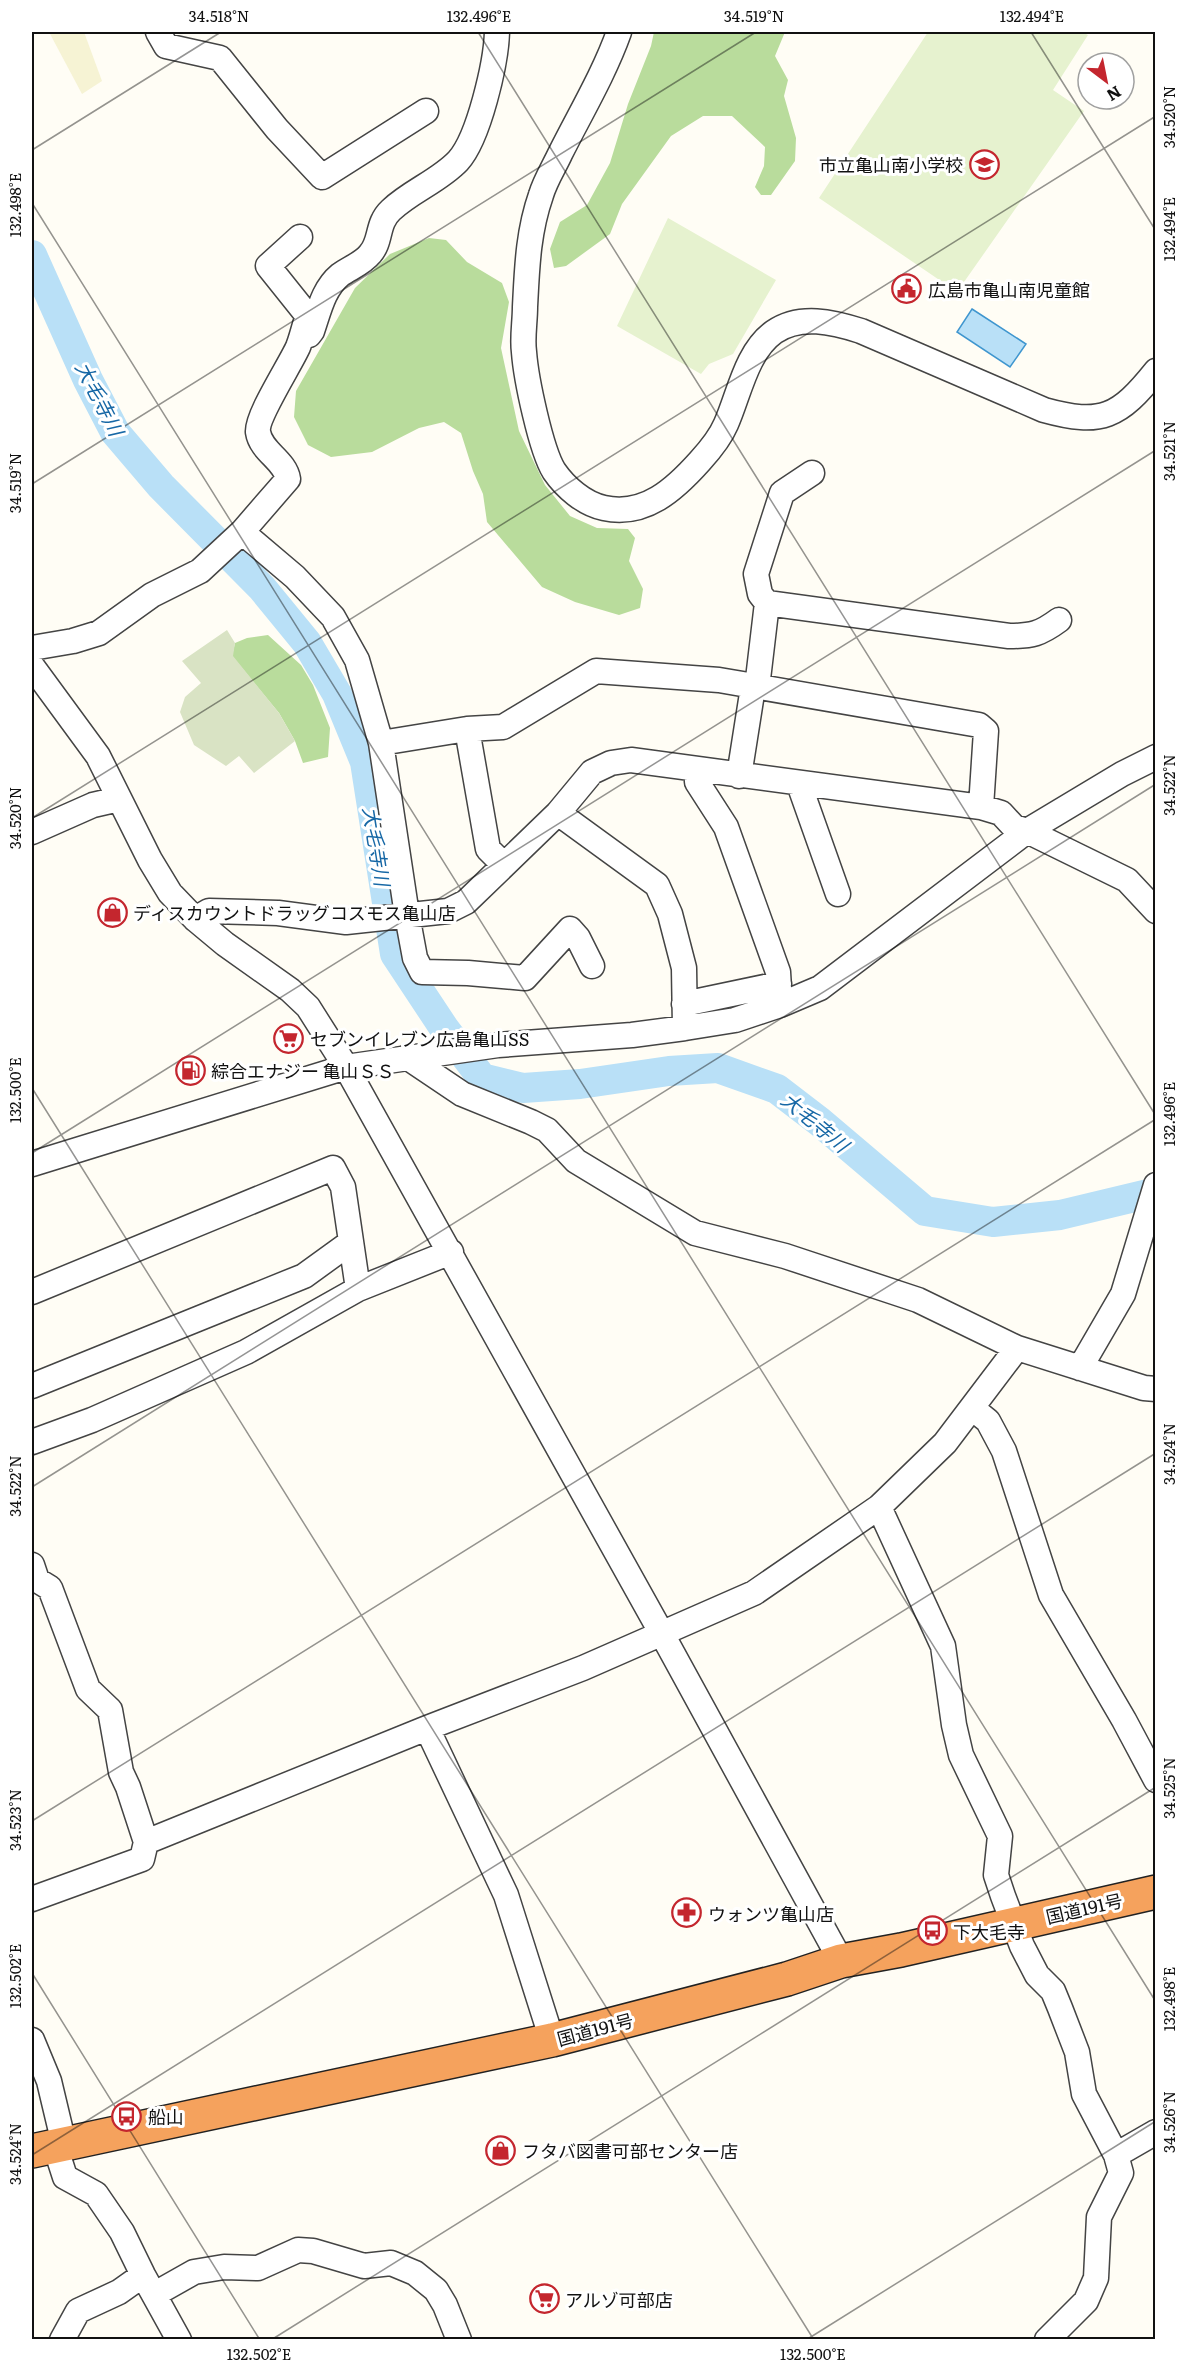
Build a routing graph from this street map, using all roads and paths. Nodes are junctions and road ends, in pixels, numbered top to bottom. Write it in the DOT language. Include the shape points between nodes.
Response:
graph roads {
  1 [pos="158,32"];
  2 [pos="497,32"];
  3 [pos="619,32"];
  4 [pos="426,111"];
  5 [pos="300,237"];
  6 [pos="298,345"];
  7 [pos="1155,371"];
  8 [pos="812,473"];
  9 [pos="239,535"];
  10 [pos="767,603"];
  11 [pos="1059,620"];
  12 [pos="32,648"];
  13 [pos="32,666"];
  14 [pos="753,687"];
  15 [pos="466,729"];
  16 [pos="381,743"];
  17 [pos="1155,757"];
  18 [pos="697,770"];
  19 [pos="739,776"];
  20 [pos="800,784"];
  21 [pos="119,799"];
  22 [pos="981,807"];
  23 [pos="558,813"];
  24 [pos="1027,831"];
  25 [pos="32,832"];
  26 [pos="504,865"];
  27 [pos="838,894"];
  28 [pos="1155,911"];
  29 [pos="401,916"];
  30 [pos="195,919"];
  31 [pos="592,966"];
  32 [pos="780,994"];
  33 [pos="684,1004"];
  34 [pos="685,1028"];
  35 [pos="414,1056"];
  36 [pos="346,1066"];
  37 [pos="32,1164"];
  38 [pos="1155,1185"];
  39 [pos="1146,1237"];
  40 [pos="351,1242"];
  41 [pos="451,1252"];
  42 [pos="358,1288"];
  43 [pos="32,1292"];
  44 [pos="1017,1348"];
  45 [pos="1080,1368"];
  46 [pos="32,1386"];
  47 [pos="1155,1389"];
  48 [pos="972,1408"];
  49 [pos="32,1442"];
  50 [pos="879,1507"];
  51 [pos="32,1565"];
  52 [pos="662,1634"];
  53 [pos="427,1728"];
  54 [pos="1155,1780"];
  55 [pos="146,1842"];
  56 [pos="1155,1892"];
  57 [pos="32,1899"];
  58 [pos="1013,1924"];
  59 [pos="841,1961"];
  60 [pos="32,2040"];
  61 [pos="552,2040"];
  62 [pos="1155,2132"];
  63 [pos="50,2147"];
  64 [pos="1116,2155"];
  65 [pos="149,2284"];
  66 [pos="62,2340"];
  67 [pos="179,2340"];
  68 [pos="459,2340"];
  69 [pos="1047,2340"];
  1 -- 4 [label="street" via="166,46 220,58 322,177"];
  2 -- 6 [label="street" via="490,75 465,152 456,163 390,210 380,224 376,246 369,256 327,288 312,331"];
  3 -- 7 [label="street" via="542,192 532,221 528,251 524,351 530,392 553,468 566,487 584,499 602,508 619,510 662,498 680,483 725,426 750,363 762,344 789,324 833,322 861,331 1068,417 1106,416 1138,393"];
  5 -- 6 [label="street" via="268,266 308,316"];
  6 -- 9 [label="street" via="258,431 288,479"];
  8 -- 10 [label="street" via="782,493 756,574 760,594"];
  9 -- 12 [label="street" via="200,571 152,595 99,633"];
  9 -- 16 [label="street" via="295,577 333,617 357,660"];
  10 -- 11 [label="street" via="1009,636 1031,636"];
  10 -- 14 [label="street" via="758,679"];
  13 -- 21 [label="street" via="98,756"];
  14 -- 15 [label="street" via="719,680 596,671 503,727"];
  14 -- 19 [label="street"];
  14 -- 22 [label="street" via="979,725 986,731"];
  15 -- 16 [label="street"];
  15 -- 26 [label="street" via="488,849"];
  16 -- 29 [label="street"];
  17 -- 24 [label="street"];
  18 -- 19 [label="street"];
  18 -- 23 [label="street" via="631,760 611,763 592,772"];
  18 -- 32 [label="street" via="697,782 726,827 778,972"];
  19 -- 20 [label="street"];
  20 -- 22 [label="street"];
  20 -- 27 [label="street"];
  21 -- 25 [label="street" via="93,805"];
  21 -- 30 [label="street" via="170,893"];
  22 -- 24 [label="street" via="1001,813 1014,827"];
  23 -- 26 [label="street"];
  23 -- 33 [label="street" via="657,885 670,914 684,968"];
  24 -- 28 [label="street" via="1127,880"];
  24 -- 32 [label="street" via="820,988"];
  26 -- 29 [label="street" via="466,902 448,911"];
  29 -- 30 [label="street" via="346,922 278,913 209,911"];
  29 -- 31 [label="street" via="422,972 525,978 570,929"];
  30 -- 36 [label="street" via="308,1007"];
  32 -- 33 [label="street"];
  32 -- 34 [label="street" via="735,1020"];
  33 -- 34 [label="street"];
  34 -- 35 [label="street"];
  35 -- 36 [label="street"];
  35 -- 44 [label="street" via="462,1094 547,1130 576,1161 695,1233 785,1256 918,1300"];
  36 -- 37 [label="street"];
  36 -- 41 [label="street"];
  38 -- 39 [label="street"];
  39 -- 45 [label="street" via="1123,1293"];
  40 -- 42 [label="street"];
  40 -- 43 [label="street" via="343,1187 333,1167"];
  40 -- 46 [label="street" via="304,1276"];
  41 -- 42 [label="street"];
  41 -- 52 [label="street"];
  42 -- 49 [label="street" via="246,1352"];
  44 -- 45 [label="street"];
  44 -- 48 [label="street"];
  45 -- 47 [label="street"];
  48 -- 50 [label="street" via="945,1443"];
  48 -- 54 [label="street" via="988,1421 1004,1451 1051,1595"];
  50 -- 52 [label="street" via="754,1593"];
  50 -- 58 [label="street" via="943,1646 961,1755 1000,1836 996,1875"];
  51 -- 55 [label="street" via="37,1580 50,1588 88,1689 110,1710 121,1772"];
  52 -- 53 [label="street"];
  52 -- 59 [label="street"];
  53 -- 55 [label="street"];
  53 -- 61 [label="street" via="506,1894"];
  55 -- 57 [label="street" via="142,1859"];
  56 -- 58 [label="highway, 国道191号"];
  58 -- 59 [label="highway, 国道191号"];
  58 -- 64 [label="street" via="1037,1975 1053,1991 1077,2052 1084,2094"];
  59 -- 61 [label="highway, 国道191号" via="787,1979"];
  60 -- 63 [label="street" via="49,2081"];
  61 -- 63 [label="highway, 国道191号"];
  62 -- 64 [label="street"];
  63 -- 65 [label="street" via="65,2177 96,2194 122,2232"];
  64 -- 69 [label="street" via="1120,2173 1099,2217 1096,2278 1086,2301"];
  65 -- 66 [label="street" via="78,2310"];
  65 -- 67 [label="street"];
  65 -- 68 [label="street" via="224,2267 258,2268 298,2250 364,2266 391,2263 415,2273 436,2290"];
}
